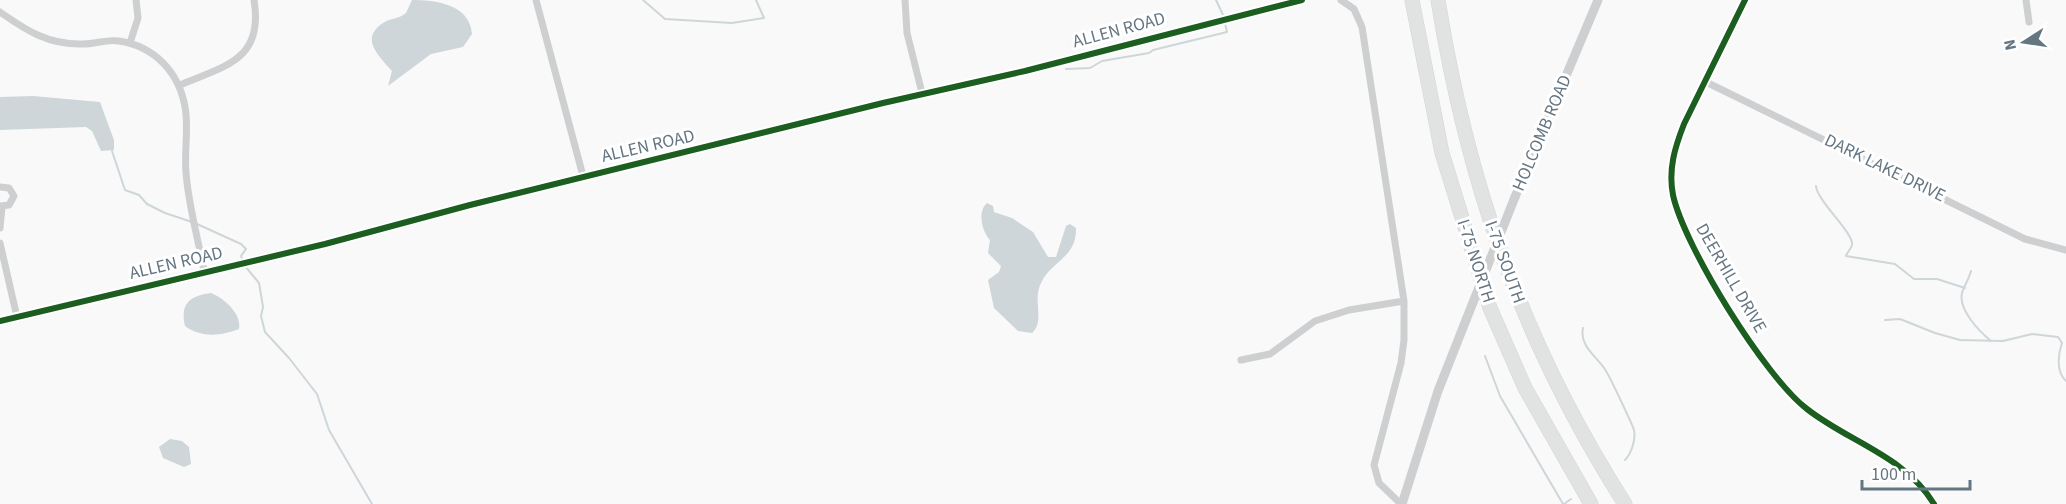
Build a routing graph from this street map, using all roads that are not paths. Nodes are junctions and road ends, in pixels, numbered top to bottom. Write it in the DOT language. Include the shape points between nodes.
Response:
graph roads {
  1 [pos="136,0"];
  2 [pos="254,0"];
  3 [pos="536,0"];
  4 [pos="906,0"];
  5 [pos="1302,0"];
  6 [pos="1341,0"];
  7 [pos="1412,0"];
  8 [pos="1438,0"];
  9 [pos="1598,0"];
  10 [pos="1745,0"];
  11 [pos="2026,0"];
  12 [pos="0,12"];
  13 [pos="2029,22"];
  14 [pos="130,43"];
  15 [pos="1704,81"];
  16 [pos="180,86"];
  17 [pos="922,93"];
  18 [pos="583,177"];
  19 [pos="0,187"];
  20 [pos="1,207"];
  21 [pos="0,228"];
  22 [pos="0,243"];
  23 [pos="2066,250"];
  24 [pos="204,271"];
  25 [pos="1404,301"];
  26 [pos="17,317"];
  27 [pos="0,321"];
  28 [pos="1241,360"];
  29 [pos="1402,504"];
  30 [pos="1591,504"];
  31 [pos="1625,504"];
  32 [pos="1934,504"];
  1 -- 14 [label="street" via="138,18"];
  2 -- 16 [label="street" via="254,38 245,54"];
  3 -- 18 [label="street"];
  4 -- 17 [label="street" via="907,33"];
  5 -- 17 [label="street, ALLEN ROAD"];
  6 -- 25 [label="street" via="1354,9 1362,27"];
  7 -- 30 [label="highway, I-75 NORTH" via="1442,153 1490,308 1526,388"];
  8 -- 31 [label="highway, I-75 SOUTH" via="1466,146 1510,281 1563,397"];
  9 -- 29 [label="street, HOLCOMB ROAD, bridge" via="1438,391"];
  10 -- 15 [label="street, DEERHILL DRIVE"];
  11 -- 13 [label="street"];
  12 -- 14 [label="street" via="37,37 62,45 107,39"];
  14 -- 16 [label="street" via="166,64"];
  15 -- 23 [label="street, DARK LAKE DRIVE" via="2025,238"];
  15 -- 32 [label="street, DEERHILL DRIVE" via="1684,124 1671,168 1678,212 1694,250 1776,380 1812,413 1896,464"];
  16 -- 24 [label="street" via="186,109 186,173"];
  17 -- 18 [label="street, ALLEN ROAD"];
  18 -- 24 [label="street, ALLEN ROAD"];
  19 -- 20 [label="street" via="9,188 14,196 12,203"];
  20 -- 21 [label="street"];
  22 -- 26 [label="street"];
  24 -- 26 [label="street, ALLEN ROAD"];
  25 -- 28 [label="street" via="1349,310 1315,321 1270,354"];
  25 -- 29 [label="street" via="1401,363 1374,465 1379,483"];
  26 -- 27 [label="street, ALLEN ROAD"];
}
